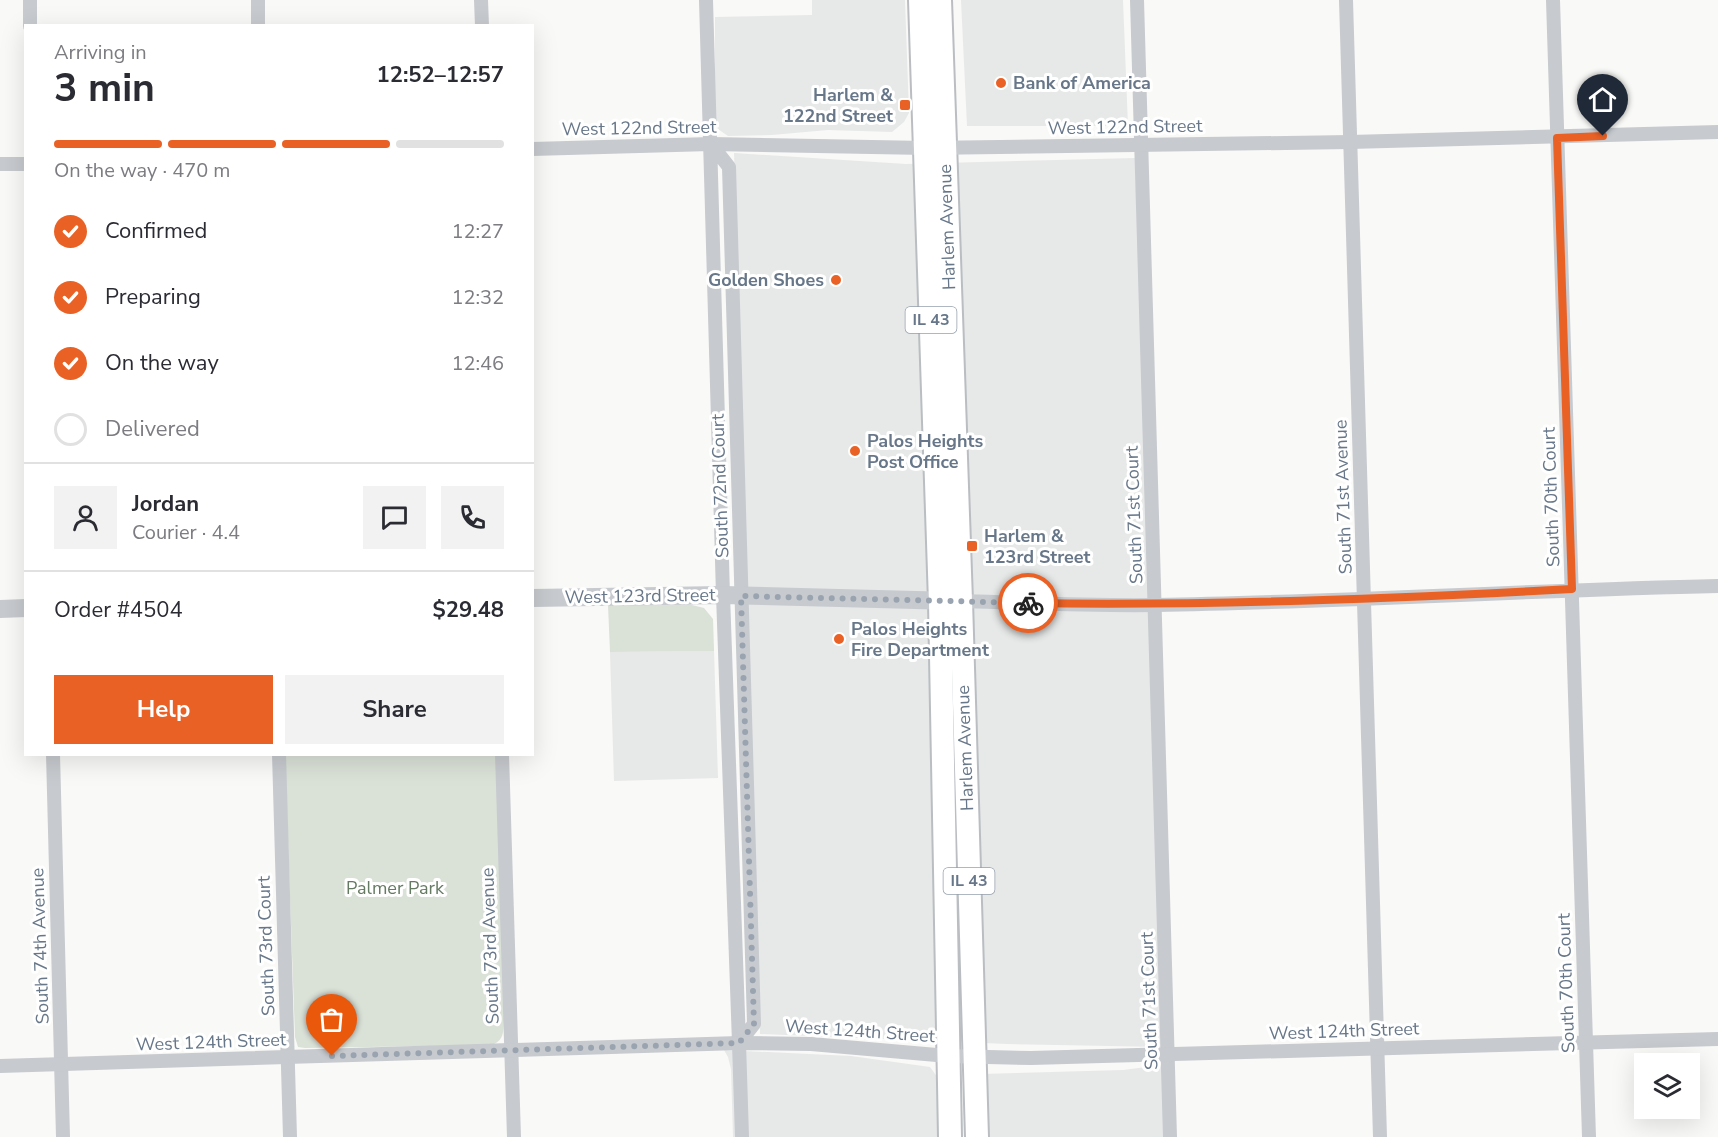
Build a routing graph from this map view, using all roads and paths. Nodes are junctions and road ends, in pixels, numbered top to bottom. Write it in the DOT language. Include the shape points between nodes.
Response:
graph roads {
  1 [pos="30,0"];
  2 [pos="258,0"];
  3 [pos="481,0"];
  4 [pos="706,0"];
  5 [pos="920,0"];
  6 [pos="940,0"];
  7 [pos="1137,0"];
  8 [pos="1346,0"];
  9 [pos="1553,0"];
  10 [pos="30,24"];
  11 [pos="258,24"];
  12 [pos="482,24"];
  13 [pos="1718,132"];
  14 [pos="1557,138"];
  15 [pos="1350,142"];
  16 [pos="711,144"];
  17 [pos="1141,144"];
  18 [pos="935,148"];
  19 [pos="534,149"];
  20 [pos="0,164"];
  21 [pos="24,164"];
  22 [pos="1718,586"];
  23 [pos="1572,589"];
  24 [pos="732,595"];
  25 [pos="534,598"];
  26 [pos="1364,599"];
  27 [pos="950,601"];
  28 [pos="1154,605"];
  29 [pos="24,608"];
  30 [pos="0,609"];
  31 [pos="746,739"];
  32 [pos="728,740"];
  33 [pos="53,756"];
  34 [pos="279,756"];
  35 [pos="502,756"];
  36 [pos="1718,1039"];
  37 [pos="1586,1042"];
  38 [pos="739,1043"];
  39 [pos="1378,1047"];
  40 [pos="512,1049"];
  41 [pos="1169,1054"];
  42 [pos="948,1056"];
  43 [pos="288,1057"];
  44 [pos="975,1057"];
  45 [pos="61,1064"];
  46 [pos="0,1066"];
  47 [pos="63,1137"];
  48 [pos="290,1137"];
  49 [pos="514,1137"];
  50 [pos="742,1137"];
  51 [pos="950,1137"];
  52 [pos="977,1137"];
  53 [pos="1170,1137"];
  54 [pos="1380,1137"];
  55 [pos="1589,1137"];
  1 -- 10 [label="street"];
  2 -- 11 [label="street"];
  3 -- 12 [label="street"];
  4 -- 16 [label="street, South 72nd Court"];
  5 -- 18 [label="main road, Harlem Avenue / IL 43"];
  6 -- 18 [label="main road, Harlem Avenue / IL 43"];
  7 -- 17 [label="street, South 71st Court"];
  8 -- 15 [label="street, South 71st Avenue"];
  9 -- 14 [label="street, South 70th Court"];
  13 -- 14 [label="street, West 122nd Street"];
  14 -- 15 [label="street, West 122nd Street"];
  14 -- 23 [label="street, South 70th Court"];
  15 -- 17 [label="street, West 122nd Street"];
  15 -- 26 [label="street, South 71st Avenue"];
  16 -- 18 [label="street, West 122nd Street"];
  16 -- 19 [label="street, West 122nd Street"];
  16 -- 24 [label="street, South 72nd Court"];
  17 -- 18 [label="street, West 122nd Street"];
  17 -- 28 [label="street, South 71st Court"];
  18 -- 27 [label="main road, Harlem Avenue / IL 43"];
  20 -- 21 [label="street"];
  22 -- 23 [label="street, West 123rd Street"];
  23 -- 26 [label="street, West 123rd Street"];
  23 -- 37 [label="street, South 70th Court"];
  24 -- 25 [label="street, West 123rd Street"];
  24 -- 27 [label="street, West 123rd Street"];
  24 -- 31 [label="street, South 72nd Court"];
  24 -- 32 [label="street, South 72nd Court"];
  26 -- 28 [label="street, West 123rd Street"];
  26 -- 39 [label="street, South 71st Avenue"];
  27 -- 28 [label="street, West 123rd Street"];
  27 -- 42 [label="main road, Harlem Avenue / IL 43"];
  27 -- 44 [label="main road, Harlem Avenue / IL 43"];
  28 -- 41 [label="street, South 71st Court"];
  29 -- 30 [label="street"];
  31 -- 32 [label="street"];
  31 -- 38 [label="street, South 72nd Court" via="754,1024"];
  32 -- 38 [label="street, South 72nd Court"];
  33 -- 45 [label="street, South 74th Avenue"];
  34 -- 43 [label="street, South 73rd Court"];
  35 -- 40 [label="street, South 73rd Avenue"];
  36 -- 37 [label="street, West 124th Street"];
  37 -- 39 [label="street, West 124th Street"];
  37 -- 55 [label="street, South 70th Court"];
  38 -- 40 [label="street, West 124th Street"];
  38 -- 42 [label="street, West 124th Street" via="847,1046"];
  38 -- 50 [label="street, South 72nd Court"];
  39 -- 41 [label="street, West 124th Street"];
  39 -- 54 [label="street, South 71st Avenue"];
  40 -- 43 [label="street, West 124th Street"];
  40 -- 49 [label="street, South 73rd Avenue"];
  41 -- 44 [label="street, West 124th Street"];
  41 -- 53 [label="street, South 71st Court"];
  42 -- 44 [label="street, West 124th Street"];
  42 -- 51 [label="main road, Harlem Avenue / IL 43"];
  43 -- 45 [label="street, West 124th Street"];
  43 -- 48 [label="street, South 73rd Court"];
  44 -- 52 [label="main road, Harlem Avenue / IL 43"];
  45 -- 46 [label="street, West 124th Street"];
  45 -- 47 [label="street, South 74th Avenue"];
}
